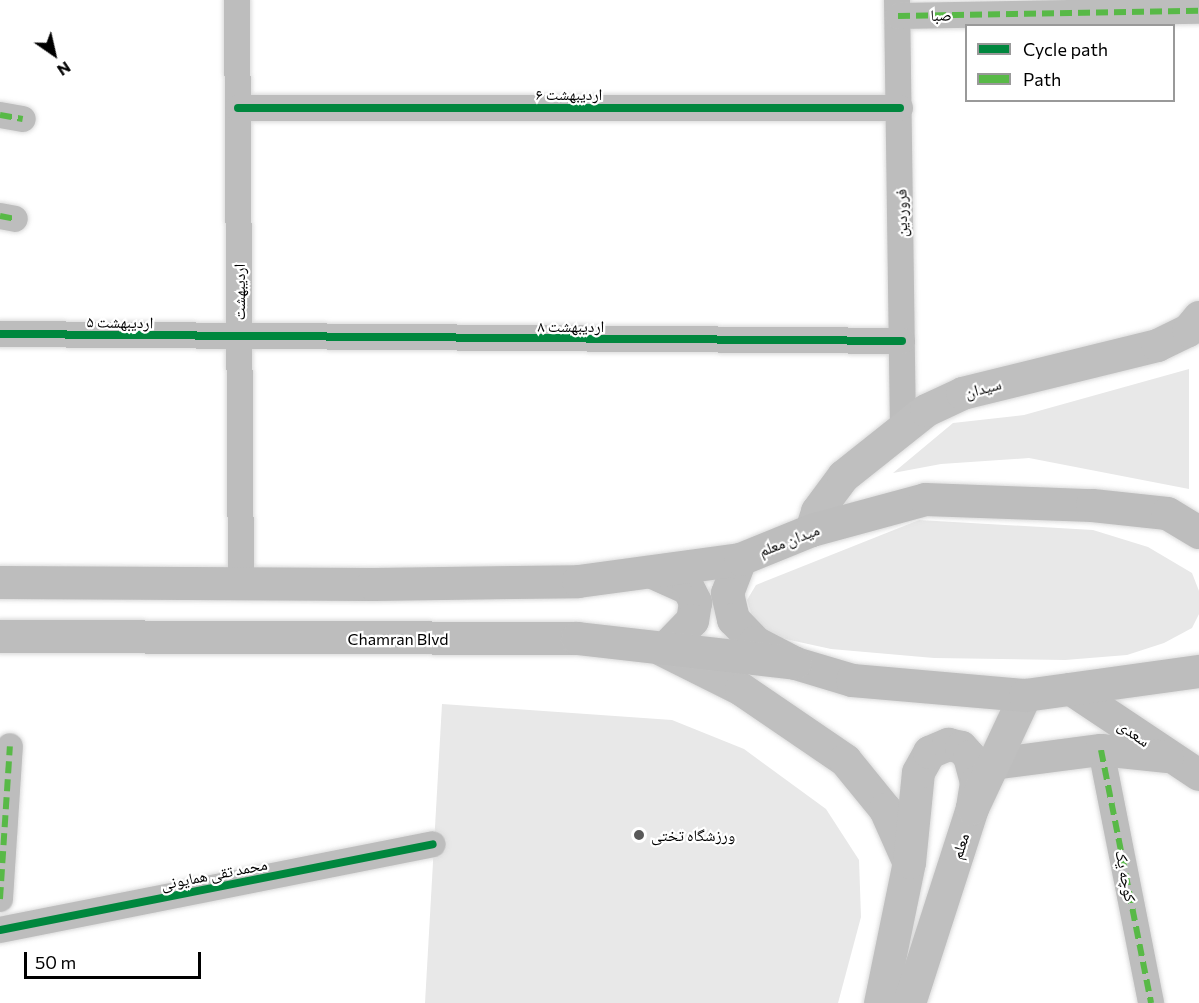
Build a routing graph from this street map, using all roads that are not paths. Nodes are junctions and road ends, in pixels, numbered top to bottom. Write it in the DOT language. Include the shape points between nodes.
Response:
graph roads {
  1 [pos="237,0"];
  2 [pos="898,8"];
  3 [pos="1199,11"];
  4 [pos="238,108"];
  5 [pos="900,108"];
  6 [pos="1199,317"];
  7 [pos="0,334"];
  8 [pos="239,338"];
  9 [pos="902,341"];
  10 [pos="903,427"];
  11 [pos="811,530"];
  12 [pos="1199,532"];
  13 [pos="741,559"];
  14 [pos="652,572"];
  15 [pos="0,582"];
  16 [pos="241,584"];
  17 [pos="0,636"];
  18 [pos="661,647"];
  19 [pos="795,663"];
  20 [pos="1199,671"];
  21 [pos="1071,689"];
  22 [pos="1025,695"];
  23 [pos="10,746"];
  24 [pos="1101,750"];
  25 [pos="1168,757"];
  26 [pos="993,764"];
  27 [pos="1199,775"];
  28 [pos="972,808"];
  29 [pos="432,844"];
  30 [pos="909,862"];
  31 [pos="0,900"];
  32 [pos="0,930"];
  33 [pos="880,1003"];
  34 [pos="909,1003"];
  35 [pos="1151,1003"];
  1 -- 4 [label="street, اردیبهشت"];
  2 -- 3 [label="street, صبا"];
  2 -- 5 [label="street, فروردین"];
  4 -- 5 [label="street, اردیبهشت ۶"];
  4 -- 8 [label="street, اردیبهشت"];
  5 -- 9 [label="street, فروردین"];
  6 -- 10 [label="main road, سیدان" via="1188,330 1157,345 962,393 926,410"];
  7 -- 8 [label="street, اردیبهشت ۵"];
  8 -- 9 [label="street, اردیبهشت ۸"];
  8 -- 16 [label="street, اردیبهشت"];
  9 -- 10 [label="street, فروردین"];
  10 -- 11 [label="main road, سیدان" via="843,476 817,511"];
  11 -- 12 [label="main road, میدان معلم" via="926,499 1092,505 1167,513"];
  11 -- 13 [label="main road, میدان معلم"];
  13 -- 14 [label="main road"];
  13 -- 19 [label="main road, میدان معلم" via="727,593 733,619 755,642"];
  14 -- 16 [label="main road" via="578,581"];
  14 -- 18 [label="main road" via="688,588 695,602 692,620"];
  15 -- 16 [label="main road"];
  17 -- 18 [label="main road, Chamran Blvd" via="577,638"];
  18 -- 19 [label="main road, Chamran Blvd"];
  18 -- 30 [label="main road" via="741,689 845,760 885,809"];
  19 -- 22 [label="main road, میدان معلم" via="852,680"];
  20 -- 21 [label="main road, میدان معلم"];
  21 -- 22 [label="main road, میدان معلم"];
  21 -- 25 [label="street, سعدی"];
  22 -- 26 [label="main road, معلم"];
  23 -- 31 [label="street"];
  24 -- 25 [label="street"];
  24 -- 26 [label="street"];
  24 -- 35 [label="street, کوچه یک"];
  25 -- 27 [label="street, سعدی"];
  26 -- 28 [label="main road, معلم"];
  28 -- 30 [label="main road" via="976,782 969,756 961,747 948,744 929,752 918,772"];
  28 -- 34 [label="main road, معلم"];
  29 -- 32 [label="street, محمد تقی همایونی"];
  30 -- 33 [label="main road"];
}
